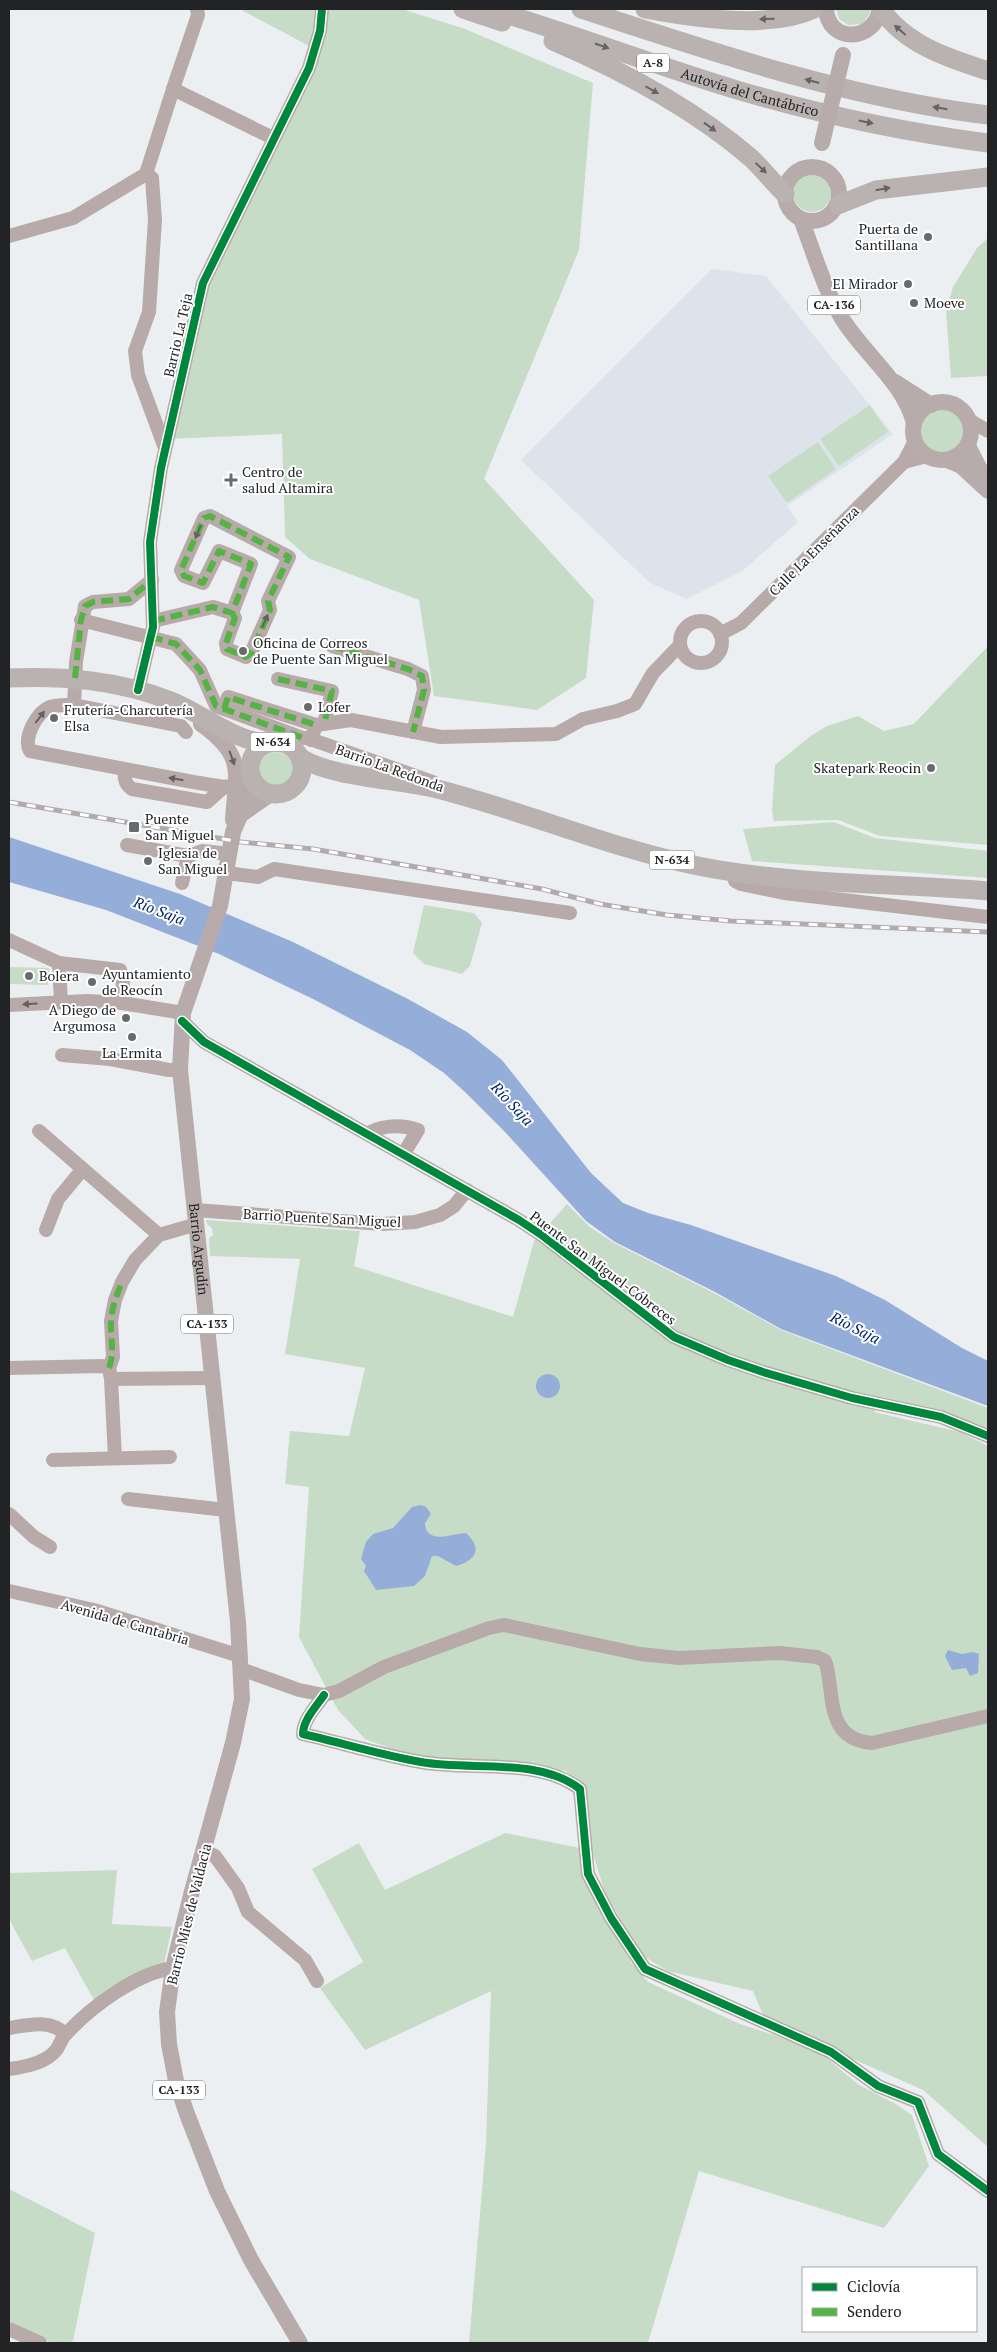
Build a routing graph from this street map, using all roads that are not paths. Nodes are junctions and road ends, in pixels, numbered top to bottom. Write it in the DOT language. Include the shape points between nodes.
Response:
graph roads {
  1 [pos="197,9"];
  2 [pos="322,9"];
  3 [pos="463,9"];
  4 [pos="490,9"];
  5 [pos="581,9"];
  6 [pos="645,9"];
  7 [pos="814,9"];
  8 [pos="826,9"];
  9 [pos="881,9"];
  10 [pos="841,32"];
  11 [pos="859,34"];
  12 [pos="843,55"];
  13 [pos="988,71"];
  14 [pos="173,89"];
  15 [pos="988,115"];
  16 [pos="273,138"];
  17 [pos="822,143"];
  18 [pos="988,143"];
  19 [pos="806,167"];
  20 [pos="826,170"];
  21 [pos="146,174"];
  22 [pos="988,177"];
  23 [pos="785,194"];
  24 [pos="832,211"];
  25 [pos="801,218"];
  26 [pos="9,236"];
  27 [pos="817,260"];
  28 [pos="893,380"];
  29 [pos="931,405"];
  30 [pos="969,420"];
  31 [pos="914,423"];
  32 [pos="988,430"];
  33 [pos="915,441"];
  34 [pos="968,446"];
  35 [pos="165,448"];
  36 [pos="927,456"];
  37 [pos="947,460"];
  38 [pos="904,462"];
  39 [pos="988,485"];
  40 [pos="988,491"];
  41 [pos="152,580"];
  42 [pos="232,613"];
  43 [pos="81,620"];
  44 [pos="153,620"];
  45 [pos="720,634"];
  46 [pos="151,637"];
  47 [pos="680,644"];
  48 [pos="332,646"];
  49 [pos="9,678"];
  50 [pos="75,678"];
  51 [pos="278,679"];
  52 [pos="138,690"];
  53 [pos="159,696"];
  54 [pos="74,705"];
  55 [pos="224,709"];
  56 [pos="320,724"];
  57 [pos="226,730"];
  58 [pos="186,732"];
  59 [pos="413,732"];
  60 [pos="292,741"];
  61 [pos="300,758"];
  62 [pos="366,776"];
  63 [pos="249,780"];
  64 [pos="299,780"];
  65 [pos="468,797"];
  66 [pos="241,815"];
  67 [pos="233,832"];
  68 [pos="127,845"];
  69 [pos="230,854"];
  70 [pos="188,856"];
  71 [pos="733,872"];
  72 [pos="226,873"];
  73 [pos="182,883"];
  74 [pos="988,891"];
  75 [pos="570,913"];
  76 [pos="988,917"];
  77 [pos="9,940"];
  78 [pos="59,963"];
  79 [pos="60,1002"];
  80 [pos="122,1003"];
  81 [pos="9,1005"];
  82 [pos="182,1017"];
  83 [pos="204,1042"];
  84 [pos="181,1046"];
  85 [pos="62,1055"];
  86 [pos="180,1070"];
  87 [pos="39,1131"];
  88 [pos="368,1133"];
  89 [pos="404,1154"];
  90 [pos="82,1170"];
  91 [pos="468,1190"];
  92 [pos="196,1217"];
  93 [pos="46,1230"];
  94 [pos="159,1235"];
  95 [pos="9,1368"];
  96 [pos="110,1374"];
  97 [pos="212,1378"];
  98 [pos="988,1436"];
  99 [pos="170,1457"];
  100 [pos="115,1458"];
  101 [pos="53,1460"];
  102 [pos="128,1500"];
  103 [pos="226,1510"];
  104 [pos="9,1514"];
  105 [pos="50,1547"];
  106 [pos="9,1592"];
  107 [pos="240,1662"];
  108 [pos="324,1695"];
  109 [pos="988,1716"];
  110 [pos="204,1851"];
  111 [pos="173,1968"];
  112 [pos="317,1981"];
  113 [pos="9,2028"];
  114 [pos="65,2034"];
  115 [pos="9,2069"];
  116 [pos="988,2191"];
  117 [pos="9,2329"];
  118 [pos="40,2343"];
  119 [pos="300,2343"];
  1 -- 14 [label="street" via="198,15"];
  2 -- 16 [label="street, Barrio La Teja" via="320,31 309,68"];
  3 -- 23 [label="highway, one-way" via="562,45 646,86 734,144"];
  4 -- 18 [label="highway, Autovía del Cantábrico / A-8, one-way" via="782,102 893,127"];
  15 -- 5 [label="highway, Autovía del Cantábrico / A-8, one-way" via="921,105 814,82"];
  7 -- 6 [label="highway, one-way" via="785,18 749,19"];
  8 -- 10 [label="main road" via="829,20"];
  9 -- 11 [label="main road" via="874,25"];
  13 -- 9 [label="highway, one-way" via="916,43"];
  10 -- 11 [label="main road"];
  10 -- 12 [label="main road"];
  11 -- 12 [label="main road"];
  12 -- 17 [label="main road, bridge"];
  14 -- 16 [label="street"];
  14 -- 21 [label="street"];
  16 -- 35 [label="street, Barrio La Teja" via="203,284"];
  17 -- 19 [label="main road"];
  17 -- 20 [label="main road"];
  19 -- 20 [label="main road"];
  19 -- 23 [label="main road" via="793,174"];
  20 -- 24 [label="main road" via="840,189"];
  21 -- 26 [label="street" via="73,218"];
  21 -- 35 [label="street" via="152,178 155,220 153,268 149,312 135,352 138,375"];
  24 -- 22 [label="highway, one-way" via="876,190"];
  23 -- 25 [label="main road" via="789,208"];
  24 -- 25 [label="main road" via="809,221"];
  24 -- 27 [label="main road" via="818,238"];
  25 -- 27 [label="main road"];
  27 -- 28 [label="main road, CA-136" via="825,287 844,322"];
  28 -- 29 [label="main road"];
  28 -- 31 [label="main road" via="911,410"];
  29 -- 30 [label="main road" via="953,404 963,410"];
  29 -- 31 [label="main road"];
  30 -- 32 [label="street"];
  30 -- 34 [label="main road" via="972,433"];
  31 -- 33 [label="main road"];
  33 -- 36 [label="main road"];
  33 -- 38 [label="street, Calle La Enseñanza"];
  34 -- 37 [label="main road"];
  34 -- 39 [label="main road"];
  35 -- 41 [label="street, Barrio La Teja" via="150,542"];
  36 -- 37 [label="main road"];
  36 -- 38 [label="street"];
  37 -- 40 [label="main road" via="971,474"];
  38 -- 45 [label="street, Calle La Enseñanza" via="741,624"];
  41 -- 43 [label="street" via="129,600 93,602 85,606"];
  41 -- 44 [label="street, Barrio La Teja"];
  42 -- 42 [label="street, one-way" via="235,618 227,649 246,657 251,653 270,610 268,601 289,557 210,516 204,518 181,570 184,576 203,583 219,552 251,564"];
  42 -- 44 [label="street" via="213,607"];
  43 -- 46 [label="street"];
  43 -- 50 [label="street"];
  44 -- 46 [label="street, Barrio La Teja"];
  45 -- 47 [label="street" via="711,624 697,622 685,628"];
  45 -- 47 [label="street" via="718,653 703,663 685,656"];
  46 -- 52 [label="street, Barrio La Teja"];
  46 -- 55 [label="street" via="176,644 200,670 216,706"];
  47 -- 59 [label="street" via="653,673 635,704 583,719 556,734 441,737"];
  48 -- 59 [label="street" via="408,668 422,676 424,690"];
  49 -- 50 [label="highway, N-634"];
  50 -- 52 [label="highway, N-634"];
  50 -- 54 [label="street"];
  51 -- 56 [label="street" via="332,691"];
  52 -- 53 [label="highway, N-634"];
  53 -- 57 [label="highway, N-634"];
  53 -- 63 [label="main road, N-634, one-way" via="224,741"];
  54 -- 58 [label="street" via="181,726"];
  63 -- 54 [label="street, one-way" via="125,770 30,751 27,745 29,733 47,708"];
  55 -- 56 [label="street" via="228,697"];
  55 -- 60 [label="street, Barrio La Redonda"];
  56 -- 59 [label="street" via="351,720"];
  56 -- 60 [label="street"];
  57 -- 60 [label="highway, N-634" via="250,741"];
  57 -- 63 [label="highway, N-634" via="243,747"];
  60 -- 61 [label="highway, N-634"];
  60 -- 63 [label="highway, N-634" via="258,750"];
  60 -- 65 [label="street, Barrio La Redonda" via="417,776"];
  61 -- 62 [label="highway, N-634" via="324,768"];
  61 -- 64 [label="highway, N-634" via="302,771"];
  62 -- 64 [label="highway, N-634" via="324,774"];
  62 -- 65 [label="highway, N-634"];
  63 -- 64 [label="highway, N-634" via="288,791"];
  63 -- 66 [label="main road, CA-133"];
  63 -- 66 [label="main road, CA-133" via="258,800"];
  63 -- 67 [label="main road, N-634"];
  65 -- 71 [label="highway, N-634" via="660,857"];
  66 -- 67 [label="main road, CA-133"];
  67 -- 69 [label="main road, CA-133"];
  68 -- 70 [label="street"];
  69 -- 70 [label="street" via="202,851"];
  69 -- 72 [label="main road, CA-133"];
  70 -- 73 [label="street"];
  71 -- 74 [label="highway, N-634"];
  71 -- 76 [label="street" via="735,881 741,884 784,893"];
  72 -- 75 [label="street" via="258,877 274,869"];
  72 -- 82 [label="main road, Barrio Argudín / CA-133" via="220,906"];
  77 -- 78 [label="street"];
  78 -- 79 [label="street"];
  78 -- 80 [label="street" via="120,970 123,978"];
  79 -- 80 [label="street"];
  79 -- 81 [label="street, one-way"];
  80 -- 82 [label="street"];
  82 -- 83 [label="street, Puente San Miguel-Cóbreces"];
  82 -- 84 [label="main road, Barrio Argudín / CA-133"];
  83 -- 84 [label="street"];
  83 -- 88 [label="street, Puente San Miguel-Cóbreces"];
  84 -- 86 [label="main road, Barrio Argudín / CA-133"];
  85 -- 86 [label="street"];
  86 -- 92 [label="main road, Barrio Argudín / CA-133"];
  87 -- 90 [label="street"];
  88 -- 89 [label="street, Puente San Miguel-Cóbreces"];
  88 -- 89 [label="street" via="392,1126 418,1130"];
  89 -- 91 [label="street, Puente San Miguel-Cóbreces"];
  90 -- 93 [label="street" via="58,1199"];
  90 -- 94 [label="street"];
  91 -- 92 [label="street, Barrio Puente San Miguel" via="454,1206 440,1215 415,1222 382,1224"];
  91 -- 98 [label="street, Puente San Miguel-Cóbreces" via="543,1236 674,1337 763,1372 852,1398 941,1417"];
  92 -- 94 [label="street"];
  92 -- 97 [label="main road, Barrio Argudín / CA-133"];
  94 -- 96 [label="street" via="135,1260 115,1300 111,1321 113,1357"];
  95 -- 96 [label="street" via="102,1366"];
  96 -- 97 [label="street"];
  96 -- 100 [label="street"];
  97 -- 103 [label="main road, Barrio Argudín / CA-133"];
  99 -- 100 [label="street"];
  100 -- 101 [label="street"];
  102 -- 103 [label="street"];
  103 -- 107 [label="main road, Barrio Argudín / CA-133"];
  104 -- 105 [label="street"];
  106 -- 107 [label="street, Avenida de Cantabria" via="102,1613"];
  107 -- 108 [label="street, Avenida de Cantabria" via="299,1690"];
  107 -- 110 [label="main road, Barrio Mies de Valdacia / CA-133" via="242,1699"];
  108 -- 109 [label="street" via="339,1691 384,1667 504,1625 640,1654 679,1658 779,1653 817,1657 827,1666 838,1726 848,1737 861,1742 872,1743"];
  108 -- 116 [label="street" via="306,1721 303,1734 422,1762 538,1770 567,1779 580,1789 588,1874 611,1918 645,1969 831,2052 878,2086 918,2102 938,2154"];
  110 -- 111 [label="main road, Barrio Mies de Valdacia / CA-133"];
  110 -- 112 [label="street" via="215,1856 238,1888 248,1912 305,1960"];
  111 -- 114 [label="street" via="147,1975 104,2000"];
  111 -- 119 [label="main road, Barrio Mies de Valdacia / CA-133" via="167,2012 169,2044 187,2114 231,2221"];
  113 -- 114 [label="street" via="47,2024 60,2028"];
  114 -- 115 [label="street" via="56,2051 39,2063"];
  117 -- 118 [label="street"];
}
